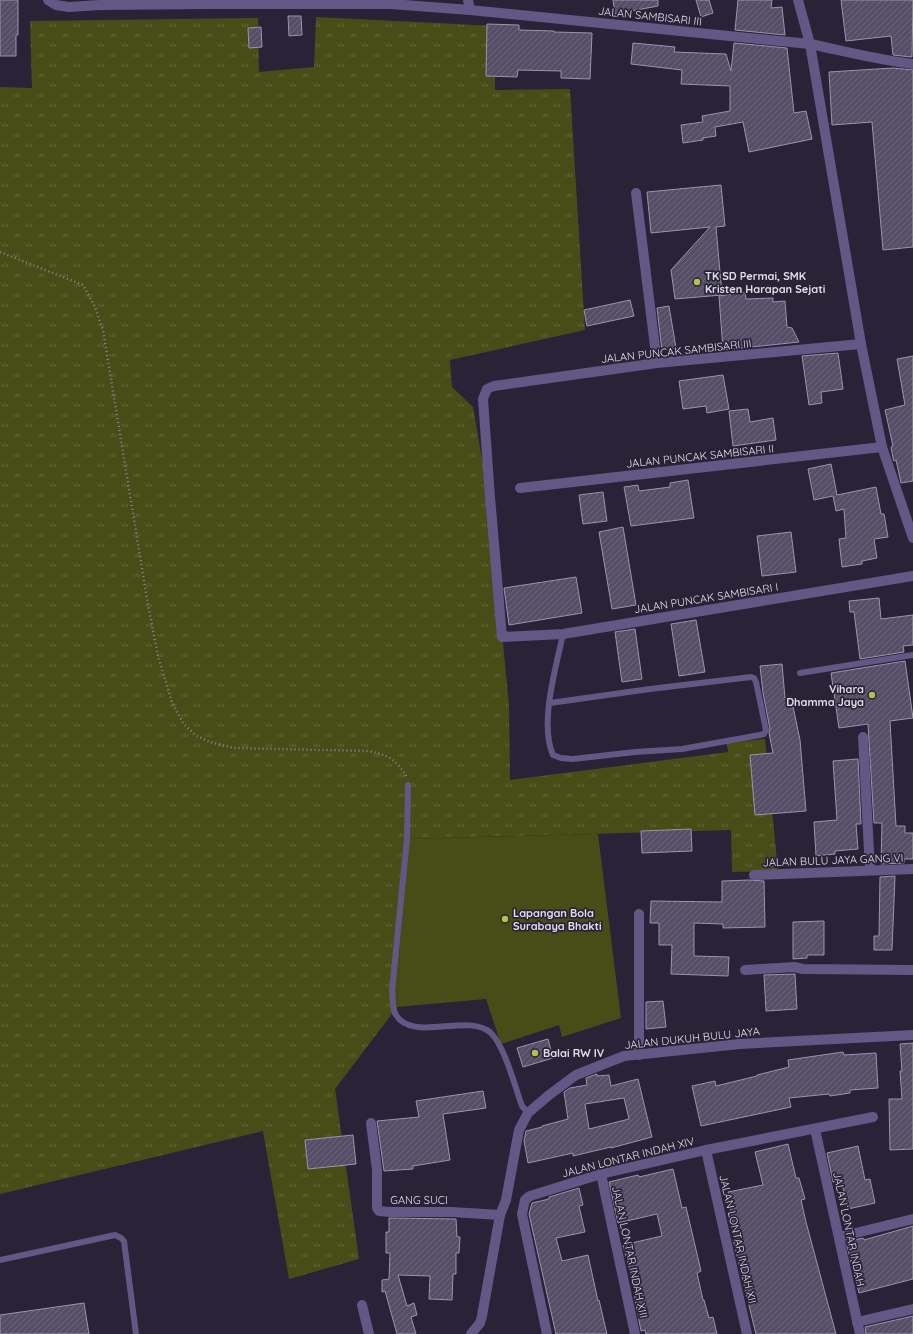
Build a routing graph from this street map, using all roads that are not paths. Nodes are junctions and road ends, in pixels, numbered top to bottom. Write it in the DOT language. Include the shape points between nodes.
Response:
graph roads {
  1 [pos="48,0"];
  2 [pos="798,0"];
  3 [pos="469,5"];
  4 [pos="810,44"];
  5 [pos="913,64"];
  6 [pos="636,192"];
  7 [pos="861,344"];
  8 [pos="657,363"];
  9 [pos="882,446"];
  10 [pos="520,488"];
  11 [pos="913,538"];
  12 [pos="913,576"];
  13 [pos="563,634"];
  14 [pos="502,637"];
  15 [pos="913,655"];
  16 [pos="800,674"];
  17 [pos="550,702"];
  18 [pos="863,737"];
  19 [pos="408,785"];
  20 [pos="913,869"];
  21 [pos="870,870"];
  22 [pos="754,875"];
  23 [pos="639,914"];
  24 [pos="745,970"];
  25 [pos="913,970"];
  26 [pos="913,1035"];
  27 [pos="639,1055"];
  28 [pos="528,1113"];
  29 [pos="873,1117"];
  30 [pos="371,1123"];
  31 [pos="816,1129"];
  32 [pos="706,1150"];
  33 [pos="601,1174"];
  34 [pos="500,1215"];
  35 [pos="913,1219"];
  36 [pos="839,1236"];
  37 [pos="0,1260"];
  38 [pos="362,1305"];
  39 [pos="913,1309"];
  40 [pos="857,1322"];
  41 [pos="136,1334"];
  42 [pos="369,1334"];
  43 [pos="471,1334"];
  44 [pos="547,1334"];
  45 [pos="635,1334"];
  46 [pos="747,1334"];
  47 [pos="860,1334"];
  1 -- 3 [label="street, JALAN SAMBISARI III" via="56,5 69,7 212,4"];
  2 -- 4 [label="street"];
  3 -- 4 [label="street, JALAN SAMBISARI III"];
  4 -- 5 [label="street, JALAN SAMBISARI III"];
  4 -- 7 [label="street"];
  6 -- 8 [label="street"];
  7 -- 8 [label="street, JALAN PUNCAK SAMBISARI III"];
  7 -- 9 [label="street"];
  8 -- 14 [label="street, JALAN PUNCAK SAMBISARI III" via="494,386 487,389 484,394"];
  9 -- 10 [label="street, JALAN PUNCAK SAMBISARI II"];
  9 -- 11 [label="street"];
  12 -- 13 [label="street, JALAN PUNCAK SAMBISARI I"];
  13 -- 14 [label="street, JALAN PUNCAK SAMBISARI I"];
  13 -- 17 [label="lane"];
  15 -- 16 [label="lane"];
  17 -- 17 [label="lane" via="547,726 549,745 554,755 561,758 682,749 760,735 766,730 756,682 751,677"];
  18 -- 21 [label="street"];
  19 -- 28 [label="lane" via="407,840 392,991 394,1014 401,1023 424,1028 471,1025 484,1028 501,1046 522,1106"];
  20 -- 21 [label="street, JALAN BULU JAYA GANG VI"];
  21 -- 22 [label="street, JALAN BULU JAYA GANG VI"];
  23 -- 27 [label="street"];
  24 -- 25 [label="street" via="794,967"];
  26 -- 27 [label="street, JALAN DUKUH BULU JAYA" via="740,1044"];
  27 -- 28 [label="street, JALAN DUKUH BULU JAYA" via="624,1056 576,1075"];
  28 -- 34 [label="street, JALAN DUKUH BULU JAYA" via="519,1130 506,1200"];
  29 -- 31 [label="street, JALAN LONTAR INDAH XIV"];
  30 -- 34 [label="street, GANG SUCI" via="379,1211"];
  31 -- 32 [label="street, JALAN LONTAR INDAH XIV"];
  31 -- 36 [label="street, JALAN LONTAR INDAH"];
  32 -- 33 [label="street, JALAN LONTAR INDAH XIV"];
  32 -- 46 [label="street, JALAN LONTAR INDAH XII"];
  33 -- 44 [label="street, JALAN LONTAR INDAH XIV" via="530,1196 525,1200 522,1214"];
  33 -- 45 [label="street, JALAN LONTAR INDAH XIII"];
  34 -- 43 [label="street, JALAN DUKUH BULU JAYA" via="482,1316"];
  35 -- 36 [label="street"];
  36 -- 40 [label="street, JALAN LONTAR INDAH"];
  37 -- 41 [label="lane" via="115,1235 121,1238 125,1247"];
  38 -- 42 [label="street"];
  39 -- 40 [label="street"];
  40 -- 47 [label="street, JALAN LONTAR INDAH"];
}
